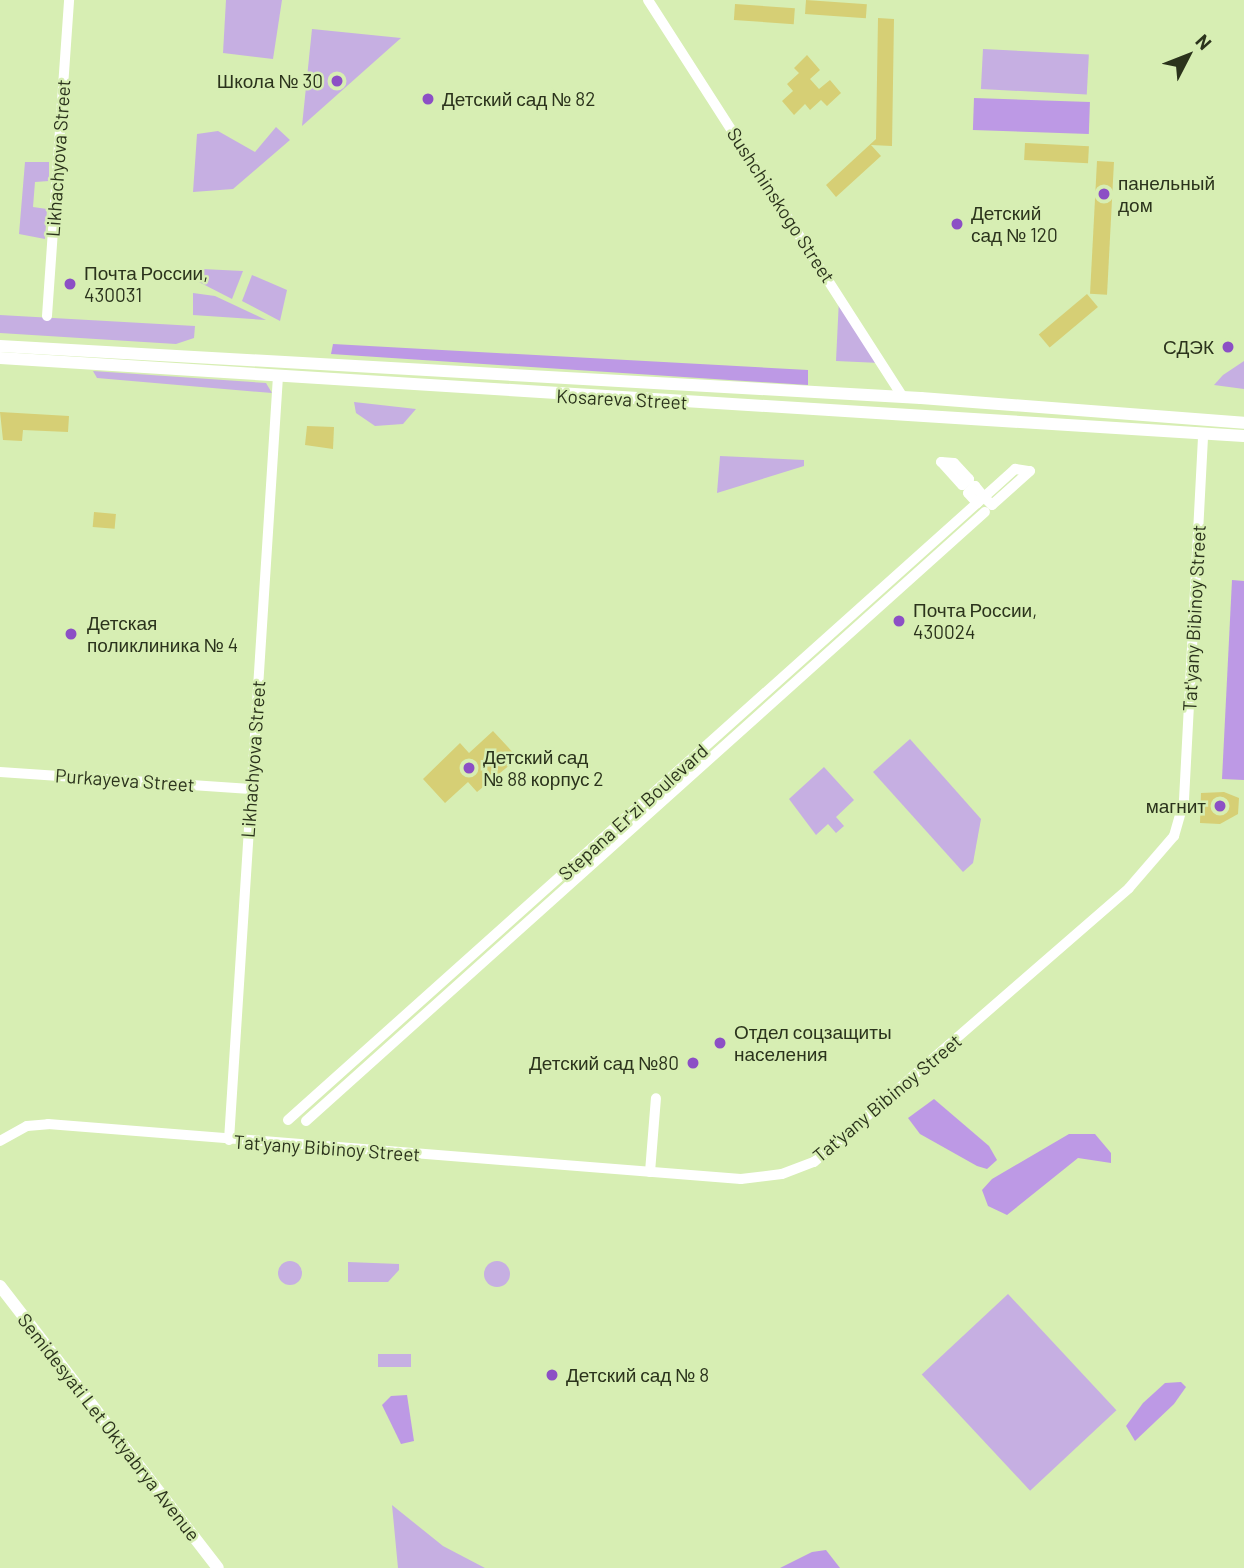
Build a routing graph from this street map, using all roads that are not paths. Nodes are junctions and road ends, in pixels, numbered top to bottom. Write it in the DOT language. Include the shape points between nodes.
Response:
graph roads {
  1 [pos="69,0"];
  2 [pos="648,0"];
  3 [pos="47,316"];
  4 [pos="0,346"];
  5 [pos="0,358"];
  6 [pos="279,362"];
  7 [pos="278,377"];
  8 [pos="904,397"];
  9 [pos="903,415"];
  10 [pos="1244,423"];
  11 [pos="1203,426"];
  12 [pos="1244,436"];
  13 [pos="0,772"];
  14 [pos="250,789"];
  15 [pos="656,1098"];
  16 [pos="288,1120"];
  17 [pos="306,1121"];
  18 [pos="229,1140"];
  19 [pos="0,1141"];
  20 [pos="650,1172"];
  21 [pos="0,1286"];
  22 [pos="218,1568"];
  1 -- 3 [label="street, Likhachyova Street"];
  2 -- 8 [label="street, Sushchinskogo Street"];
  4 -- 6 [label="main road, Kosareva Street"];
  5 -- 7 [label="main road, Kosareva Street"];
  6 -- 7 [label="main road"];
  6 -- 8 [label="main road, Kosareva Street"];
  7 -- 9 [label="main road, Kosareva Street"];
  7 -- 14 [label="street, Likhachyova Street"];
  8 -- 9 [label="main road"];
  8 -- 11 [label="main road, Kosareva Street"];
  9 -- 11 [label="main road, Kosareva Street"];
  10 -- 11 [label="main road, Kosareva Street"];
  11 -- 12 [label="main road, Kosareva Street"];
  11 -- 20 [label="street, Tat'yany Bibinoy Street" via="1184,800 1164,852 814,1162 765,1177"];
  13 -- 14 [label="street, Purkayeva Street"];
  14 -- 18 [label="street, Likhachyova Street"];
  15 -- 20 [label="street"];
  16 -- 17 [label="street, Stepana Er'zi Boulevard" via="982,504"];
  18 -- 19 [label="street, Tat'yany Bibinoy Street" via="48,1124 27,1126"];
  18 -- 20 [label="street, Tat'yany Bibinoy Street"];
  21 -- 22 [label="main road, Semidesyati Let Oktyabrya Avenue"];
}
